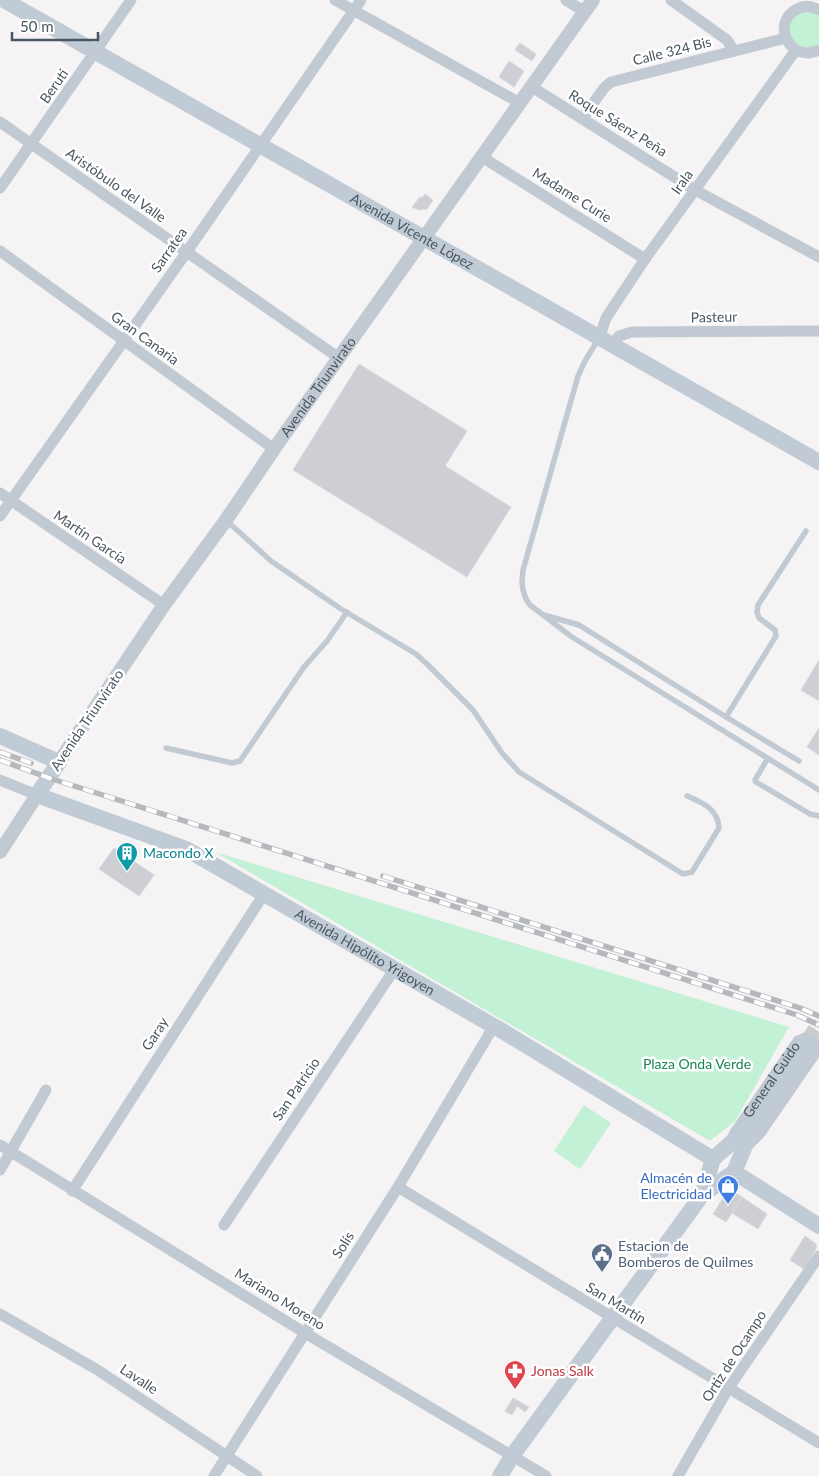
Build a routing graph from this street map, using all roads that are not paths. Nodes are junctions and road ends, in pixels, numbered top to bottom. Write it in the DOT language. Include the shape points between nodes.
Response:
graph roads {
  1 [pos="4,0"];
  2 [pos="131,0"];
  3 [pos="335,0"];
  4 [pos="362,0"];
  5 [pos="566,0"];
  6 [pos="593,0"];
  7 [pos="671,0"];
  8 [pos="797,4"];
  9 [pos="354,10"];
  10 [pos="819,10"];
  11 [pos="585,12"];
  12 [pos="786,38"];
  13 [pos="796,50"];
  14 [pos="734,51"];
  15 [pos="96,52"];
  16 [pos="818,52"];
  17 [pos="532,86"];
  18 [pos="520,104"];
  19 [pos="582,119"];
  20 [pos="0,122"];
  21 [pos="31,144"];
  22 [pos="259,145"];
  23 [pos="482,158"];
  24 [pos="0,188"];
  25 [pos="695,190"];
  26 [pos="425,237"];
  27 [pos="0,251"];
  28 [pos="186,253"];
  29 [pos="819,256"];
  30 [pos="645,259"];
  31 [pos="819,331"];
  32 [pos="606,340"];
  33 [pos="124,341"];
  34 [pos="339,358"];
  35 [pos="274,448"];
  36 [pos="819,462"];
  37 [pos="0,493"];
  38 [pos="10,501"];
  39 [pos="0,516"];
  40 [pos="226,520"];
  41 [pos="806,532"];
  42 [pos="164,605"];
  43 [pos="347,612"];
  44 [pos="540,614"];
  45 [pos="726,717"];
  46 [pos="0,736"];
  47 [pos="166,748"];
  48 [pos="768,758"];
  49 [pos="59,762"];
  50 [pos="800,762"];
  51 [pos="0,780"];
  52 [pos="819,790"];
  53 [pos="37,795"];
  54 [pos="688,796"];
  55 [pos="819,816"];
  56 [pos="0,852"];
  57 [pos="264,894"];
  58 [pos="394,970"];
  59 [pos="494,1026"];
  60 [pos="807,1043"];
  61 [pos="46,1090"];
  62 [pos="0,1146"];
  63 [pos="735,1149"];
  64 [pos="10,1152"];
  65 [pos="713,1159"];
  66 [pos="0,1170"];
  67 [pos="734,1172"];
  68 [pos="398,1187"];
  69 [pos="72,1191"];
  70 [pos="702,1195"];
  71 [pos="224,1225"];
  72 [pos="819,1226"];
  73 [pos="819,1256"];
  74 [pos="0,1314"];
  75 [pos="612,1318"];
  76 [pos="305,1333"];
  77 [pos="728,1389"];
  78 [pos="819,1443"];
  79 [pos="227,1456"];
  80 [pos="512,1456"];
  81 [pos="214,1476"];
  82 [pos="257,1476"];
  83 [pos="500,1476"];
  84 [pos="546,1476"];
  85 [pos="678,1476"];
  1 -- 15 [label="main road, Avenida Vicente López"];
  2 -- 15 [label="street, Beruti"];
  3 -- 9 [label="street"];
  4 -- 9 [label="street, Sarratea"];
  5 -- 11 [label="street"];
  6 -- 11 [label="street, Avenida Triunvirato"];
  7 -- 14 [label="street" via="727,40"];
  8 -- 10 [label="street"];
  8 -- 12 [label="street" via="785,24"];
  9 -- 18 [label="street"];
  9 -- 22 [label="street, Sarratea"];
  11 -- 17 [label="street, Avenida Triunvirato"];
  12 -- 13 [label="street"];
  12 -- 14 [label="street, Calle 324 Bis"];
  13 -- 16 [label="street"];
  13 -- 25 [label="street, Irala"];
  14 -- 19 [label="street, Calle 324 Bis" via="611,82"];
  15 -- 21 [label="street, Beruti"];
  15 -- 22 [label="main road, Avenida Vicente López"];
  17 -- 18 [label="street, Avenida Triunvirato"];
  17 -- 19 [label="street, Roque Sáenz Peña"];
  18 -- 23 [label="street, Avenida Triunvirato"];
  19 -- 25 [label="street, Roque Sáenz Peña"];
  20 -- 21 [label="street, Aristóbulo del Valle"];
  21 -- 24 [label="street, Beruti"];
  21 -- 28 [label="street, Aristóbulo del Valle"];
  22 -- 26 [label="main road, Avenida Vicente López"];
  22 -- 28 [label="street, Sarratea"];
  23 -- 26 [label="street, Avenida Triunvirato"];
  23 -- 30 [label="street, Madame Curie"];
  25 -- 29 [label="street, Roque Sáenz Peña"];
  25 -- 30 [label="street, Irala"];
  26 -- 32 [label="main road, Avenida Vicente López"];
  26 -- 34 [label="street, Avenida Triunvirato"];
  27 -- 33 [label="street, Gran Canaria"];
  28 -- 33 [label="street, Sarratea"];
  28 -- 34 [label="street, Aristóbulo del Valle"];
  30 -- 32 [label="street, Irala" via="606,318"];
  31 -- 32 [label="street, Pasteur" via="632,332"];
  32 -- 36 [label="main road, Avenida Vicente López"];
  32 -- 44 [label="lane" via="584,361 578,376 523,570 526,599"];
  33 -- 35 [label="street, Gran Canaria"];
  33 -- 38 [label="street, Sarratea"];
  34 -- 35 [label="street, Avenida Triunvirato"];
  35 -- 40 [label="street, Avenida Triunvirato"];
  37 -- 38 [label="street, Martín García"];
  38 -- 39 [label="street, Sarratea"];
  38 -- 42 [label="street, Martín García"];
  40 -- 42 [label="street, Avenida Triunvirato"];
  40 -- 43 [label="lane" via="272,561"];
  41 -- 45 [label="lane" via="758,605 759,618 775,630 776,636"];
  42 -- 49 [label="street, Avenida Triunvirato"];
  43 -- 47 [label="lane" via="304,667 240,761 232,763"];
  43 -- 54 [label="lane" via="416,654 438,673 473,710 519,772 683,874 692,872 719,828 712,809"];
  44 -- 45 [label="lane" via="579,625"];
  44 -- 48 [label="lane"];
  45 -- 50 [label="lane"];
  46 -- 49 [label="main road"];
  48 -- 52 [label="lane"];
  48 -- 55 [label="lane" via="754,780 810,814"];
  49 -- 53 [label="main road, Avenida Triunvirato"];
  51 -- 53 [label="street, Avenida Hipólito Yrigoyen"];
  53 -- 56 [label="street"];
  53 -- 57 [label="main road, Avenida Hipólito Yrigoyen" via="176,844"];
  57 -- 58 [label="main road, Avenida Hipólito Yrigoyen"];
  57 -- 69 [label="street, Garay"];
  58 -- 59 [label="main road, Avenida Hipólito Yrigoyen"];
  58 -- 71 [label="street, San Patricio"];
  59 -- 65 [label="main road, Avenida Hipólito Yrigoyen"];
  59 -- 68 [label="street, Solís"];
  60 -- 63 [label="main road, General Guido"];
  61 -- 64 [label="street"];
  62 -- 64 [label="street, Mariano Moreno"];
  63 -- 63 [label="street, General Guido" via="760,1133 816,1052 815,1044 806,1038 798,1041"];
  63 -- 65 [label="main road, General Guido"];
  63 -- 67 [label="main road, General Guido"];
  64 -- 66 [label="street"];
  64 -- 69 [label="street, Mariano Moreno"];
  65 -- 70 [label="main road"];
  67 -- 70 [label="main road"];
  67 -- 72 [label="main road"];
  68 -- 75 [label="street, San Martín"];
  68 -- 76 [label="street, Solís"];
  69 -- 76 [label="street, Mariano Moreno"];
  70 -- 75 [label="main road"];
  73 -- 77 [label="street, Ortiz de Ocampo"];
  74 -- 79 [label="street, Lavalle" via="96,1369"];
  75 -- 77 [label="street, San Martín"];
  75 -- 80 [label="main road"];
  76 -- 79 [label="street, Solís"];
  76 -- 80 [label="street, Mariano Moreno"];
  77 -- 78 [label="street, San Martín"];
  77 -- 85 [label="street, Ortiz de Ocampo"];
  79 -- 81 [label="street, Solís"];
  79 -- 82 [label="street, Lavalle"];
  80 -- 83 [label="main road"];
  80 -- 84 [label="street, Mariano Moreno"];
}
